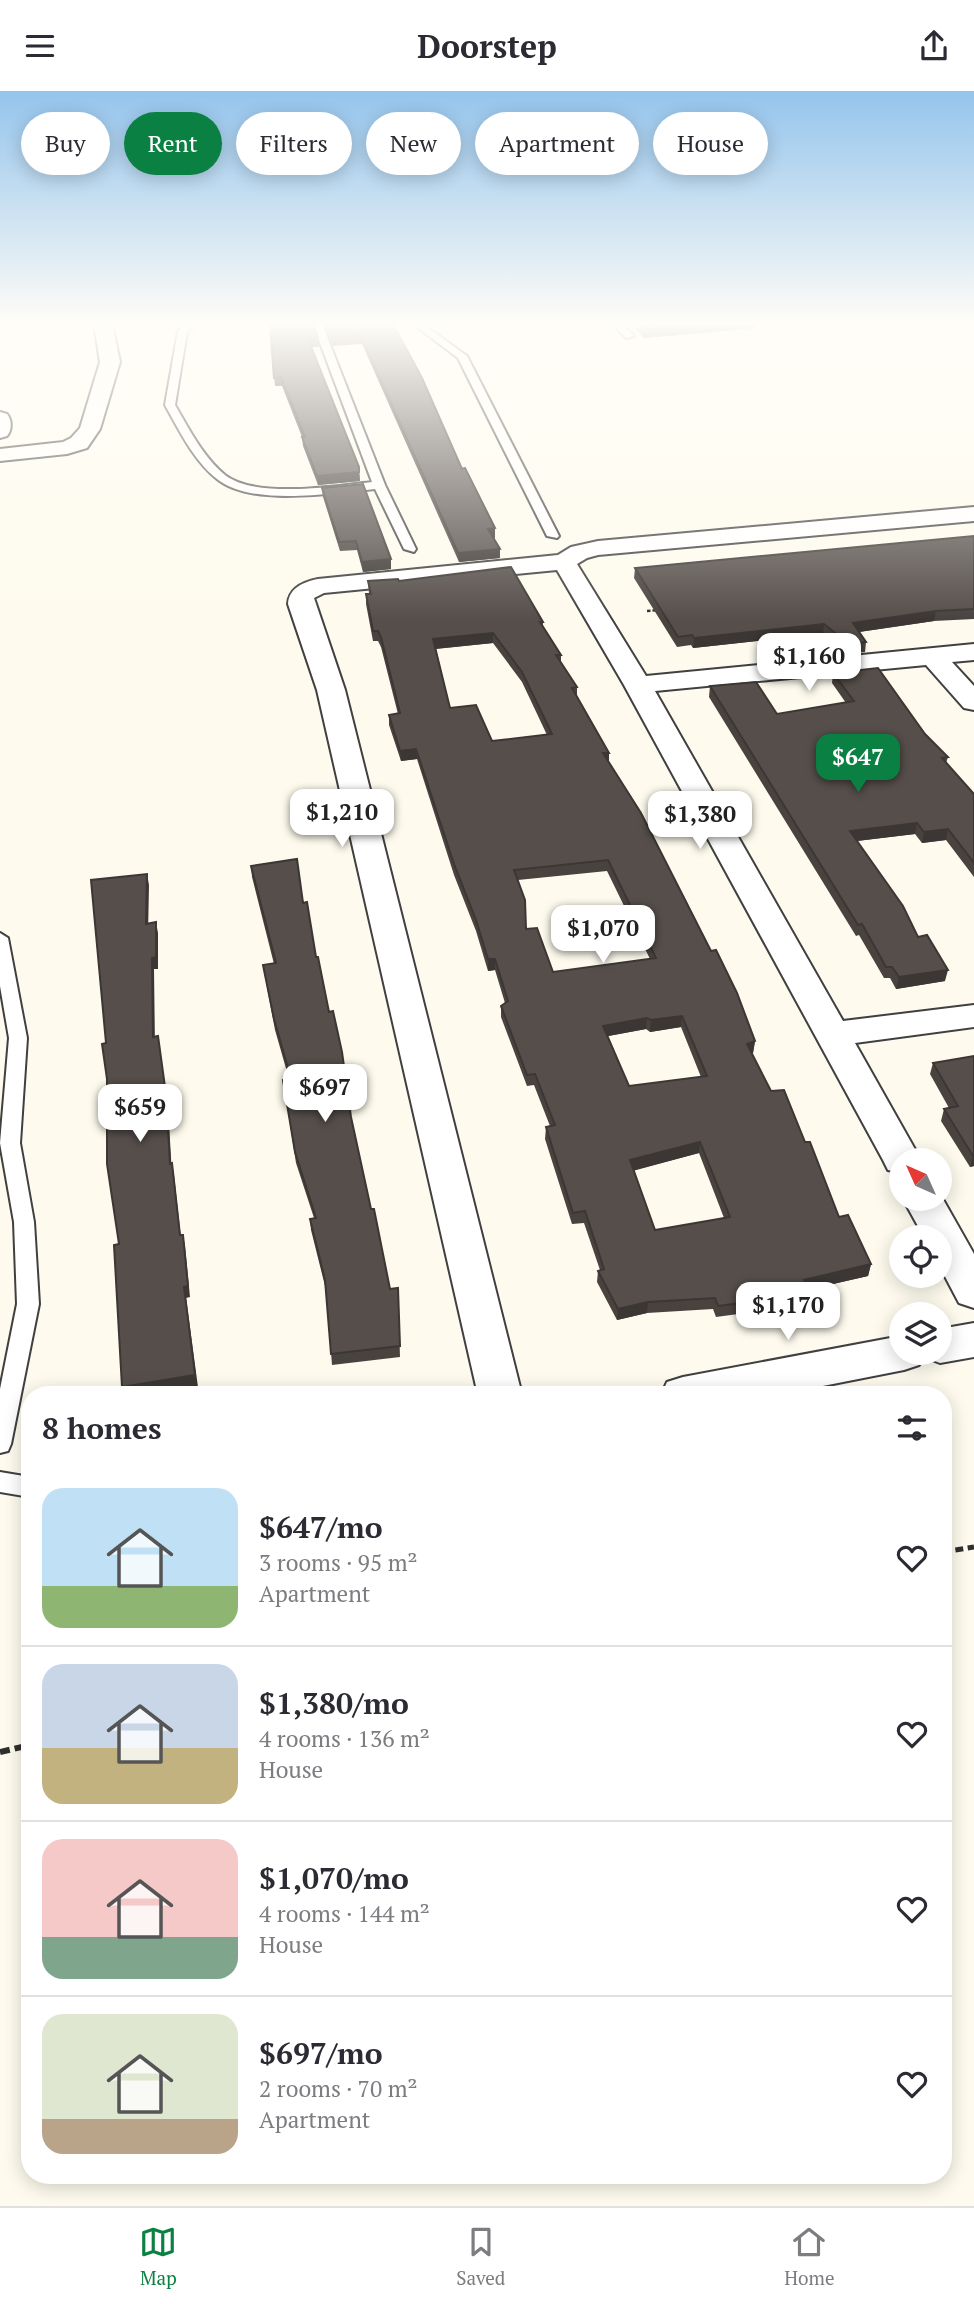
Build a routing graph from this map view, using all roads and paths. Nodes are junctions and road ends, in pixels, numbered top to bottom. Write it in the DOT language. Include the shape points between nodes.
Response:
graph roads {
  1 [pos="92,423"];
  2 [pos="182,423"];
  3 [pos="355,423"];
  4 [pos="496,423"];
  5 [pos="0,455"];
  6 [pos="379,485"];
  7 [pos="974,515"];
  8 [pos="974,526"];
  9 [pos="410,549"];
  10 [pos="562,552"];
  11 [pos="661,610"];
  12 [pos="647,611"];
  13 [pos="974,652"];
  14 [pos="934,658"];
  15 [pos="638,685"];
  16 [pos="974,702"];
  17 [pos="0,938"];
  18 [pos="974,1016"];
  19 [pos="833,1034"];
  20 [pos="895,1148"];
  21 [pos="930,1211"];
  22 [pos="974,1292"];
  23 [pos="974,1340"];
  24 [pos="952,1344"];
  25 [pos="889,1356"];
  26 [pos="498,1386"];
  27 [pos="730,1386"];
  28 [pos="0,1444"];
  29 [pos="0,1482"];
  30 [pos="21,1486"];
  31 [pos="974,1547"];
  32 [pos="952,1551"];
  33 [pos="21,1747"];
  34 [pos="0,1752"];
  1 -- 5 [label="street" via="79,443 67,448"];
  2 -- 6 [label="lane" via="213,469 229,483 307,490"];
  3 -- 6 [label="lane"];
  4 -- 10 [label="lane"];
  6 -- 9 [label="lane"];
  7 -- 10 [label="street"];
  8 -- 10 [label="street" via="584,562"];
  10 -- 15 [label="street"];
  10 -- 26 [label="street" via="318,586 301,595 331,690"];
  11 -- 12 [label="path"];
  13 -- 14 [label="street"];
  14 -- 15 [label="street"];
  14 -- 16 [label="street"];
  15 -- 19 [label="street"];
  17 -- 28 [label="lane" via="18,1038 10,1143 24,1222 27,1304"];
  18 -- 19 [label="street"];
  19 -- 20 [label="street"];
  21 -- 22 [label="street"];
  23 -- 24 [label="street"];
  25 -- 27 [label="street"];
  29 -- 30 [label="lane"];
  31 -- 32 [label="path"];
  33 -- 34 [label="path"];
}
